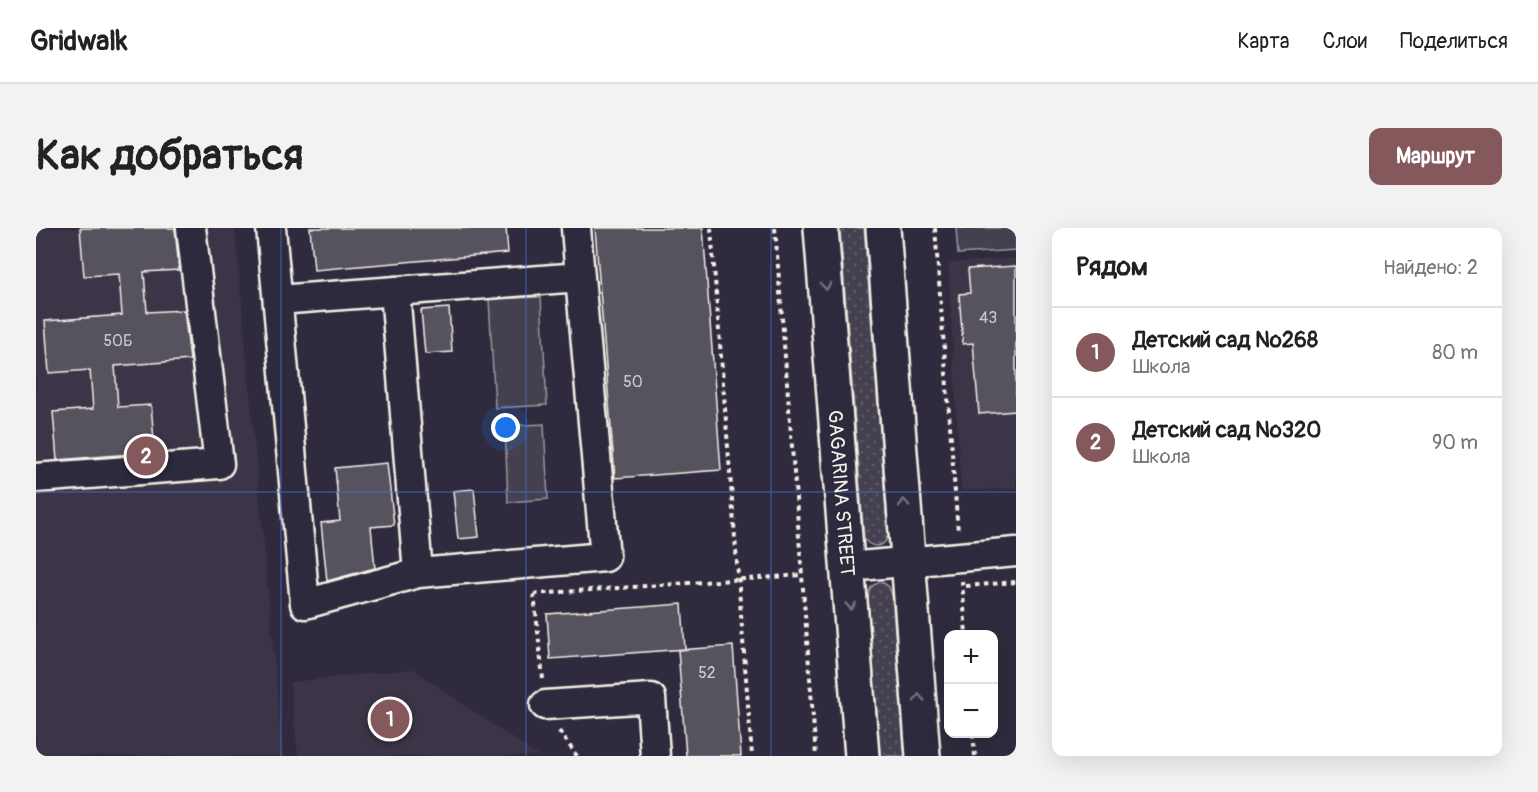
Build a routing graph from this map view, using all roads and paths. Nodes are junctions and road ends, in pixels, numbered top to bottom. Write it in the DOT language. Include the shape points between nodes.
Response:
graph roads {
  1 [pos="191,228"];
  2 [pos="271,228"];
  3 [pos="576,228"];
  4 [pos="711,228"];
  5 [pos="775,228"];
  6 [pos="821,228"];
  7 [pos="883,228"];
  8 [pos="935,228"];
  9 [pos="580,277"];
  10 [pos="395,291"];
  11 [pos="278,300"];
  12 [pos="36,478"];
  13 [pos="1016,552"];
  14 [pos="960,557"];
  15 [pos="909,562"];
  16 [pos="531,563"];
  17 [pos="848,567"];
  18 [pos="418,573"];
  19 [pos="802,575"];
  20 [pos="738,580"];
  21 [pos="1016,582"];
  22 [pos="963,586"];
  23 [pos="534,594"];
  24 [pos="966,630"];
  25 [pos="545,705"];
  26 [pos="974,738"];
  27 [pos="577,756"];
  28 [pos="655,756"];
  29 [pos="753,756"];
  30 [pos="816,756"];
  31 [pos="862,756"];
  32 [pos="923,756"];
  33 [pos="975,756"];
  1 -- 12 [label="street" via="219,464"];
  2 -- 11 [label="street"];
  3 -- 9 [label="street"];
  4 -- 20 [label="path"];
  5 -- 19 [label="path"];
  6 -- 17 [label="main road, GAGARINA STREET, one-way"];
  15 -- 7 [label="main road, one-way"];
  8 -- 14 [label="path"];
  9 -- 10 [label="street"];
  9 -- 16 [label="street" via="605,557"];
  10 -- 11 [label="street"];
  10 -- 18 [label="street"];
  11 -- 18 [label="street" via="304,604"];
  13 -- 14 [label="street"];
  14 -- 15 [label="street"];
  14 -- 22 [label="path"];
  15 -- 17 [label="street"];
  32 -- 15 [label="main road, one-way"];
  16 -- 18 [label="street"];
  16 -- 23 [label="path"];
  17 -- 31 [label="main road, GAGARINA STREET, one-way"];
  19 -- 20 [label="path"];
  19 -- 30 [label="path"];
  20 -- 23 [label="path"];
  20 -- 29 [label="path"];
  21 -- 22 [label="path"];
  22 -- 24 [label="path"];
  23 -- 25 [label="path"];
  25 -- 27 [label="path"];
  25 -- 28 [label="street" via="651,698"];
  26 -- 33 [label="path"];
}
